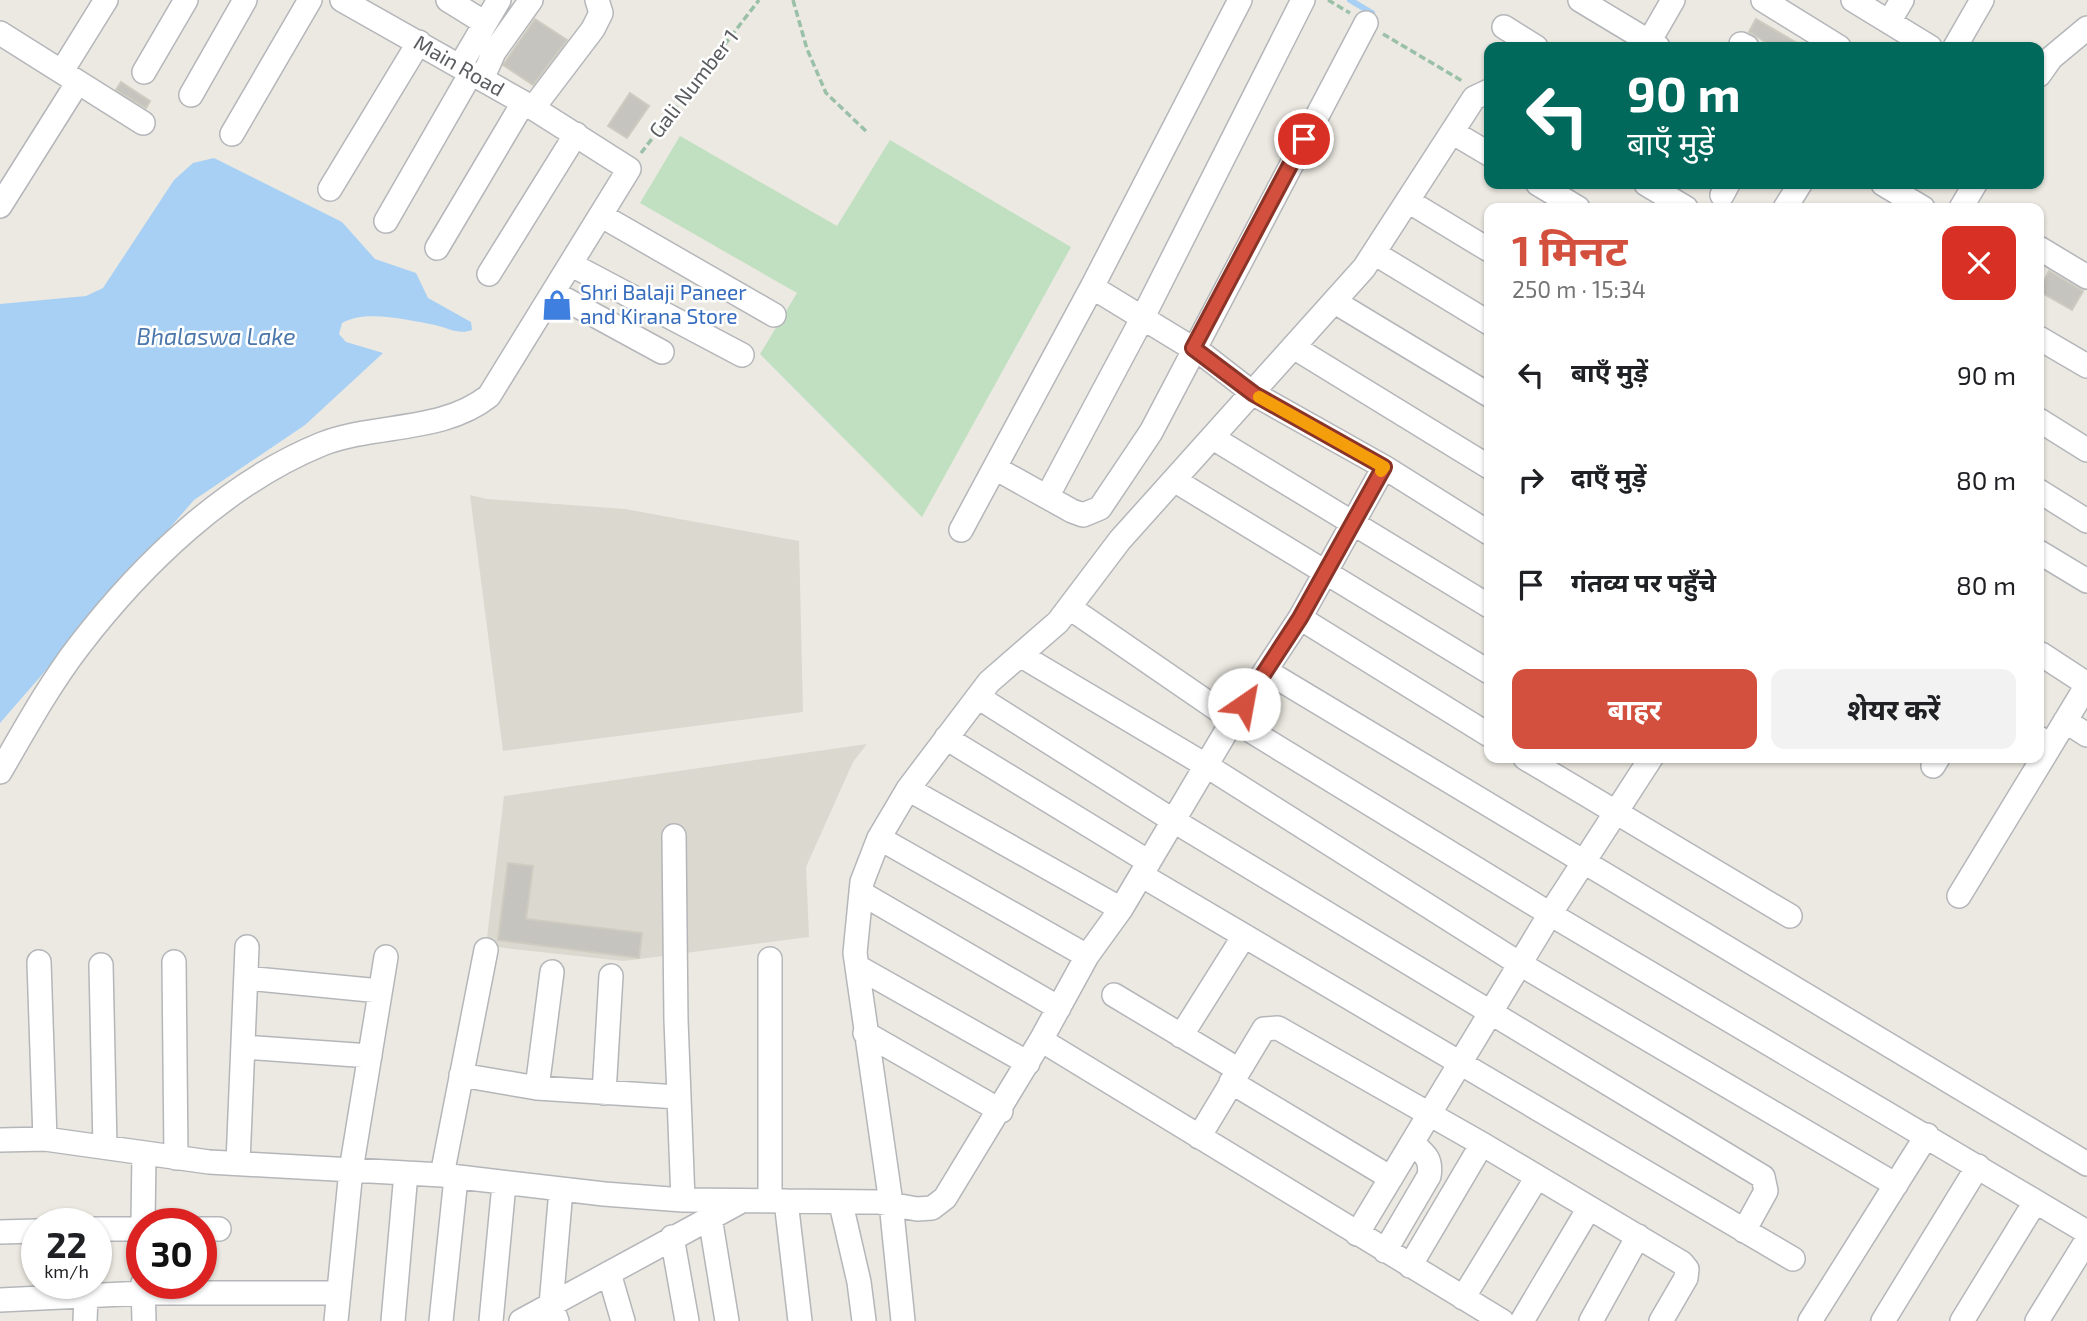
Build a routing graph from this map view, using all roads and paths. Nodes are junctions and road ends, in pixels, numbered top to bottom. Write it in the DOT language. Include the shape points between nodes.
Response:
graph roads {
  1 [pos="106,0"];
  2 [pos="186,0"];
  3 [pos="246,0"];
  4 [pos="310,0"];
  5 [pos="342,0"];
  6 [pos="447,0"];
  7 [pos="499,0"];
  8 [pos="531,0"];
  9 [pos="597,0"];
  10 [pos="759,0"];
  11 [pos="793,0"];
  12 [pos="1240,0"];
  13 [pos="1303,0"];
  14 [pos="1328,0"];
  15 [pos="1580,0"];
  16 [pos="1673,0"];
  17 [pos="1763,0"];
  18 [pos="1853,0"];
  19 [pos="1902,0"];
  20 [pos="1982,0"];
  21 [pos="1889,22"];
  22 [pos="485,23"];
  23 [pos="1366,23"];
  24 [pos="1504,27"];
  25 [pos="2087,28"];
  26 [pos="0,33"];
  27 [pos="419,42"];
  28 [pos="1528,42"];
  29 [pos="1646,42"];
  30 [pos="1652,42"];
  31 [pos="1831,42"];
  32 [pos="1922,42"];
  33 [pos="1958,42"];
  34 [pos="2044,68"];
  35 [pos="144,72"];
  36 [pos="471,72"];
  37 [pos="70,76"];
  38 [pos="1484,91"];
  39 [pos="1484,93"];
  40 [pos="191,95"];
  41 [pos="528,106"];
  42 [pos="143,123"];
  43 [pos="867,132"];
  44 [pos="1452,132"];
  45 [pos="232,134"];
  46 [pos="576,134"];
  47 [pos="1484,151"];
  48 [pos="629,169"];
  49 [pos="330,189"];
  50 [pos="1546,189"];
  51 [pos="1654,189"];
  52 [pos="1891,189"];
  53 [pos="1408,201"];
  54 [pos="1570,203"];
  55 [pos="1678,203"];
  56 [pos="1915,203"];
  57 [pos="0,206"];
  58 [pos="602,216"];
  59 [pos="386,220"];
  60 [pos="1484,247"];
  61 [pos="437,248"];
  62 [pos="2044,251"];
  63 [pos="1374,253"];
  64 [pos="572,265"];
  65 [pos="489,274"];
  66 [pos="2087,277"];
  67 [pos="1092,287"];
  68 [pos="554,293"];
  69 [pos="1335,302"];
  70 [pos="774,315"];
  71 [pos="1143,317"];
  72 [pos="1484,320"];
  73 [pos="2044,341"];
  74 [pos="1193,348"];
  75 [pos="1295,348"];
  76 [pos="662,352"];
  77 [pos="742,355"];
  78 [pos="2087,366"];
  79 [pos="1250,390"];
  80 [pos="1484,392"];
  81 [pos="2044,423"];
  82 [pos="1213,438"];
  83 [pos="2087,450"];
  84 [pos="1484,464"];
  85 [pos="1384,467"];
  86 [pos="995,468"];
  87 [pos="1174,480"];
  88 [pos="2044,495"];
  89 [pos="1047,497"];
  90 [pos="2087,521"];
  91 [pos="1353,522"];
  92 [pos="961,530"];
  93 [pos="1484,530"];
  94 [pos="2044,555"];
  95 [pos="1326,574"];
  96 [pos="2087,581"];
  97 [pos="1484,603"];
  98 [pos="1070,608"];
  99 [pos="1300,618"];
  100 [pos="1020,655"];
  101 [pos="2044,656"];
  102 [pos="1484,669"];
  103 [pos="1266,671"];
  104 [pos="2087,684"];
  105 [pos="978,696"];
  106 [pos="1233,720"];
  107 [pos="2065,721"];
  108 [pos="1484,732"];
  109 [pos="2087,735"];
  110 [pos="946,738"];
  111 [pos="2044,745"];
  112 [pos="1533,763"];
  113 [pos="1642,763"];
  114 [pos="2033,763"];
  115 [pos="1207,766"];
  116 [pos="0,772"];
  117 [pos="908,789"];
  118 [pos="1615,813"];
  119 [pos="1174,821"];
  120 [pos="674,836"];
  121 [pos="879,838"];
  122 [pos="1584,862"];
  123 [pos="1145,868"];
  124 [pos="861,893"];
  125 [pos="1959,896"];
  126 [pos="1121,909"];
  127 [pos="1550,914"];
  128 [pos="1790,916"];
  129 [pos="1244,936"];
  130 [pos="247,947"];
  131 [pos="486,950"];
  132 [pos="1087,956"];
  133 [pos="386,957"];
  134 [pos="770,959"];
  135 [pos="39,962"];
  136 [pos="174,962"];
  137 [pos="1520,964"];
  138 [pos="101,965"];
  139 [pos="858,967"];
  140 [pos="552,972"];
  141 [pos="611,976"];
  142 [pos="246,978"];
  143 [pos="380,991"];
  144 [pos="1114,995"];
  145 [pos="1059,1008"];
  146 [pos="1491,1012"];
  147 [pos="865,1033"];
  148 [pos="1181,1036"];
  149 [pos="1041,1040"];
  150 [pos="243,1047"];
  151 [pos="370,1056"];
  152 [pos="1028,1063"];
  153 [pos="1460,1065"];
  154 [pos="461,1075"];
  155 [pos="1235,1076"];
  156 [pos="537,1088"];
  157 [pos="604,1093"];
  158 [pos="678,1097"];
  159 [pos="1001,1111"];
  160 [pos="1430,1115"];
  161 [pos="1927,1135"];
  162 [pos="1199,1137"];
  163 [pos="45,1139"];
  164 [pos="0,1140"];
  165 [pos="1412,1143"];
  166 [pos="1482,1144"];
  167 [pos="105,1147"];
  168 [pos="144,1154"];
  169 [pos="176,1158"];
  170 [pos="238,1163"];
  171 [pos="2087,1164"];
  172 [pos="1978,1166"];
  173 [pos="351,1170"];
  174 [pos="406,1173"];
  175 [pos="449,1176"];
  176 [pos="1537,1177"];
  177 [pos="1391,1178"];
  178 [pos="504,1184"];
  179 [pos="1896,1185"];
  180 [pos="561,1190"];
  181 [pos="684,1200"];
  182 [pos="778,1201"];
  183 [pos="741,1202"];
  184 [pos="2035,1202"];
  185 [pos="867,1203"];
  186 [pos="143,1208"];
  187 [pos="1589,1208"];
  188 [pos="710,1217"];
  189 [pos="21,1231"];
  190 [pos="1744,1231"];
  191 [pos="0,1232"];
  192 [pos="2087,1232"];
  193 [pos="1357,1234"];
  194 [pos="672,1237"];
  195 [pos="1638,1237"];
  196 [pos="2087,1240"];
  197 [pos="1385,1251"];
  198 [pos="1793,1259"];
  199 [pos="1410,1266"];
  200 [pos="609,1273"];
  201 [pos="217,1290"];
  202 [pos="338,1293"];
  203 [pos="1463,1298"];
  204 [pos="22,1299"];
  205 [pos="86,1299"];
  206 [pos="143,1299"];
  207 [pos="0,1300"];
  208 [pos="554,1313"];
  209 [pos="85,1321"];
  210 [pos="144,1321"];
  211 [pos="336,1321"];
  212 [pos="393,1321"];
  213 [pos="441,1321"];
  214 [pos="491,1321"];
  215 [pos="521,1321"];
  216 [pos="623,1321"];
  217 [pos="687,1321"];
  218 [pos="727,1321"];
  219 [pos="800,1321"];
  220 [pos="864,1321"];
  221 [pos="903,1321"];
  222 [pos="1502,1321"];
  223 [pos="1522,1321"];
  224 [pos="1591,1321"];
  225 [pos="1661,1321"];
  226 [pos="1810,1321"];
  227 [pos="1883,1321"];
  228 [pos="1962,1321"];
  229 [pos="2037,1321"];
  1 -- 37 [label="street"];
  2 -- 35 [label="street"];
  3 -- 40 [label="street"];
  4 -- 45 [label="street"];
  5 -- 27 [label="street, Main Road"];
  6 -- 22 [label="street"];
  7 -- 22 [label="street"];
  8 -- 36 [label="street"];
  9 -- 41 [label="street" via="601,13 593,29"];
  10 -- 48 [label="path, Gali Number 1"];
  11 -- 43 [label="path" via="826,93"];
  12 -- 67 [label="street"];
  13 -- 71 [label="street"];
  14 -- 23 [label="path"];
  15 -- 29 [label="street"];
  16 -- 30 [label="street"];
  17 -- 31 [label="street"];
  18 -- 21 [label="street"];
  19 -- 21 [label="street"];
  20 -- 33 [label="street"];
  21 -- 32 [label="street"];
  22 -- 36 [label="street"];
  23 -- 38 [label="path"];
  23 -- 74 [label="street"];
  24 -- 28 [label="street"];
  25 -- 34 [label="street"];
  26 -- 37 [label="street"];
  27 -- 36 [label="street, Main Road"];
  27 -- 49 [label="street"];
  36 -- 41 [label="street, Main Road"];
  36 -- 59 [label="street"];
  37 -- 42 [label="street"];
  37 -- 57 [label="street"];
  39 -- 44 [label="street"];
  41 -- 46 [label="street, Main Road"];
  41 -- 61 [label="street"];
  44 -- 47 [label="street"];
  44 -- 53 [label="street"];
  46 -- 48 [label="street, Main Road"];
  46 -- 65 [label="street"];
  48 -- 58 [label="street"];
  50 -- 54 [label="street"];
  51 -- 55 [label="street"];
  52 -- 56 [label="street"];
  53 -- 60 [label="street"];
  53 -- 63 [label="street"];
  58 -- 64 [label="street"];
  58 -- 70 [label="street"];
  62 -- 66 [label="street"];
  63 -- 69 [label="street"];
  63 -- 72 [label="street"];
  64 -- 68 [label="street"];
  64 -- 77 [label="street"];
  67 -- 71 [label="street"];
  67 -- 86 [label="street"];
  68 -- 76 [label="street"];
  68 -- 116 [label="street" via="489,396 470,411 325,443 277,464 234,493 162,555 79,646"];
  69 -- 75 [label="street"];
  69 -- 80 [label="street"];
  71 -- 74 [label="street"];
  71 -- 89 [label="street"];
  73 -- 78 [label="street"];
  74 -- 79 [label="street"];
  74 -- 89 [label="street" via="1139,453 1100,508 1083,515"];
  75 -- 79 [label="street"];
  75 -- 84 [label="street"];
  79 -- 82 [label="street"];
  79 -- 85 [label="street"];
  81 -- 83 [label="street"];
  82 -- 87 [label="street"];
  82 -- 91 [label="street"];
  85 -- 91 [label="street"];
  85 -- 93 [label="street"];
  86 -- 89 [label="street"];
  86 -- 92 [label="street"];
  87 -- 95 [label="street"];
  87 -- 98 [label="street" via="1112,550"];
  88 -- 90 [label="street"];
  91 -- 95 [label="street"];
  91 -- 97 [label="street"];
  94 -- 96 [label="street"];
  95 -- 99 [label="street"];
  95 -- 102 [label="street"];
  98 -- 100 [label="street"];
  98 -- 106 [label="street"];
  99 -- 103 [label="street"];
  99 -- 108 [label="street"];
  100 -- 105 [label="street"];
  100 -- 115 [label="street"];
  101 -- 104 [label="street"];
  103 -- 106 [label="street"];
  103 -- 122 [label="street"];
  104 -- 107 [label="street"];
  105 -- 110 [label="street"];
  105 -- 119 [label="street"];
  106 -- 115 [label="street"];
  106 -- 127 [label="street"];
  107 -- 109 [label="street"];
  107 -- 111 [label="street"];
  110 -- 117 [label="street"];
  110 -- 123 [label="street"];
  112 -- 118 [label="street"];
  113 -- 118 [label="street"];
  114 -- 125 [label="street"];
  115 -- 119 [label="street"];
  115 -- 137 [label="street"];
  117 -- 121 [label="street"];
  117 -- 126 [label="street"];
  118 -- 122 [label="street"];
  118 -- 128 [label="street"];
  119 -- 123 [label="street"];
  119 -- 146 [label="street"];
  120 -- 158 [label="street"];
  121 -- 124 [label="street"];
  121 -- 132 [label="street"];
  122 -- 127 [label="street"];
  122 -- 171 [label="street"];
  123 -- 126 [label="street"];
  123 -- 129 [label="street"];
  124 -- 139 [label="street" via="855,953"];
  124 -- 145 [label="street"];
  126 -- 132 [label="street"];
  127 -- 137 [label="street"];
  127 -- 161 [label="street"];
  129 -- 148 [label="street"];
  129 -- 153 [label="street"];
  130 -- 142 [label="street"];
  131 -- 154 [label="street"];
  132 -- 145 [label="street"];
  133 -- 143 [label="street"];
  134 -- 182 [label="street"];
  135 -- 163 [label="street"];
  136 -- 169 [label="street"];
  137 -- 146 [label="street"];
  137 -- 179 [label="street"];
  138 -- 167 [label="street"];
  139 -- 147 [label="street"];
  139 -- 152 [label="street"];
  140 -- 156 [label="street"];
  141 -- 157 [label="street"];
  142 -- 143 [label="street"];
  142 -- 150 [label="street"];
  143 -- 151 [label="street"];
  144 -- 148 [label="street"];
  145 -- 149 [label="street"];
  146 -- 153 [label="street"];
  146 -- 190 [label="street" via="1763,1177 1766,1191"];
  147 -- 159 [label="street"];
  147 -- 185 [label="street"];
  148 -- 155 [label="street"];
  149 -- 152 [label="street"];
  149 -- 162 [label="street"];
  150 -- 151 [label="street"];
  150 -- 170 [label="street"];
  151 -- 173 [label="street"];
  152 -- 159 [label="street"];
  153 -- 160 [label="street"];
  153 -- 190 [label="street"];
  154 -- 156 [label="street"];
  154 -- 175 [label="street"];
  155 -- 160 [label="street" via="1264,1029 1278,1028"];
  155 -- 162 [label="street"];
  155 -- 177 [label="street"];
  156 -- 157 [label="street"];
  157 -- 158 [label="street"];
  158 -- 181 [label="street"];
  159 -- 185 [label="street" via="945,1198 932,1208"];
  160 -- 165 [label="street"];
  160 -- 166 [label="street"];
  161 -- 172 [label="street"];
  161 -- 179 [label="street"];
  162 -- 193 [label="street"];
  163 -- 164 [label="street"];
  163 -- 167 [label="street"];
  165 -- 177 [label="street"];
  165 -- 197 [label="street" via="1426,1154 1429,1176"];
  166 -- 176 [label="street"];
  166 -- 199 [label="street"];
  167 -- 168 [label="street"];
  168 -- 169 [label="street"];
  168 -- 186 [label="street"];
  169 -- 170 [label="street"];
  170 -- 173 [label="street"];
  172 -- 184 [label="street"];
  172 -- 227 [label="street"];
  173 -- 174 [label="street"];
  173 -- 202 [label="street"];
  174 -- 175 [label="street"];
  174 -- 212 [label="street"];
  175 -- 178 [label="street"];
  175 -- 213 [label="street"];
  176 -- 187 [label="street"];
  176 -- 203 [label="street"];
  177 -- 193 [label="street"];
  178 -- 180 [label="street"];
  178 -- 214 [label="street"];
  179 -- 226 [label="street"];
  180 -- 181 [label="street"];
  180 -- 208 [label="street"];
  181 -- 183 [label="street"];
  182 -- 183 [label="street"];
  182 -- 185 [label="street"];
  182 -- 219 [label="street"];
  183 -- 188 [label="street"];
  184 -- 192 [label="street"];
  184 -- 228 [label="street"];
  185 -- 220 [label="street" via="859,1282"];
  185 -- 221 [label="street"];
  187 -- 195 [label="street"];
  187 -- 223 [label="street"];
  188 -- 194 [label="street"];
  188 -- 218 [label="street"];
  189 -- 191 [label="street"];
  190 -- 198 [label="street"];
  193 -- 197 [label="street"];
  194 -- 200 [label="street"];
  194 -- 217 [label="street"];
  195 -- 224 [label="street"];
  195 -- 225 [label="street" via="1687,1269"];
  196 -- 229 [label="street"];
  197 -- 199 [label="street"];
  199 -- 203 [label="street"];
  200 -- 208 [label="street"];
  200 -- 216 [label="street"];
  201 -- 202 [label="street"];
  202 -- 211 [label="street"];
  203 -- 222 [label="street"];
  204 -- 207 [label="street"];
  205 -- 209 [label="street"];
  206 -- 210 [label="street"];
  208 -- 215 [label="street"];
}
